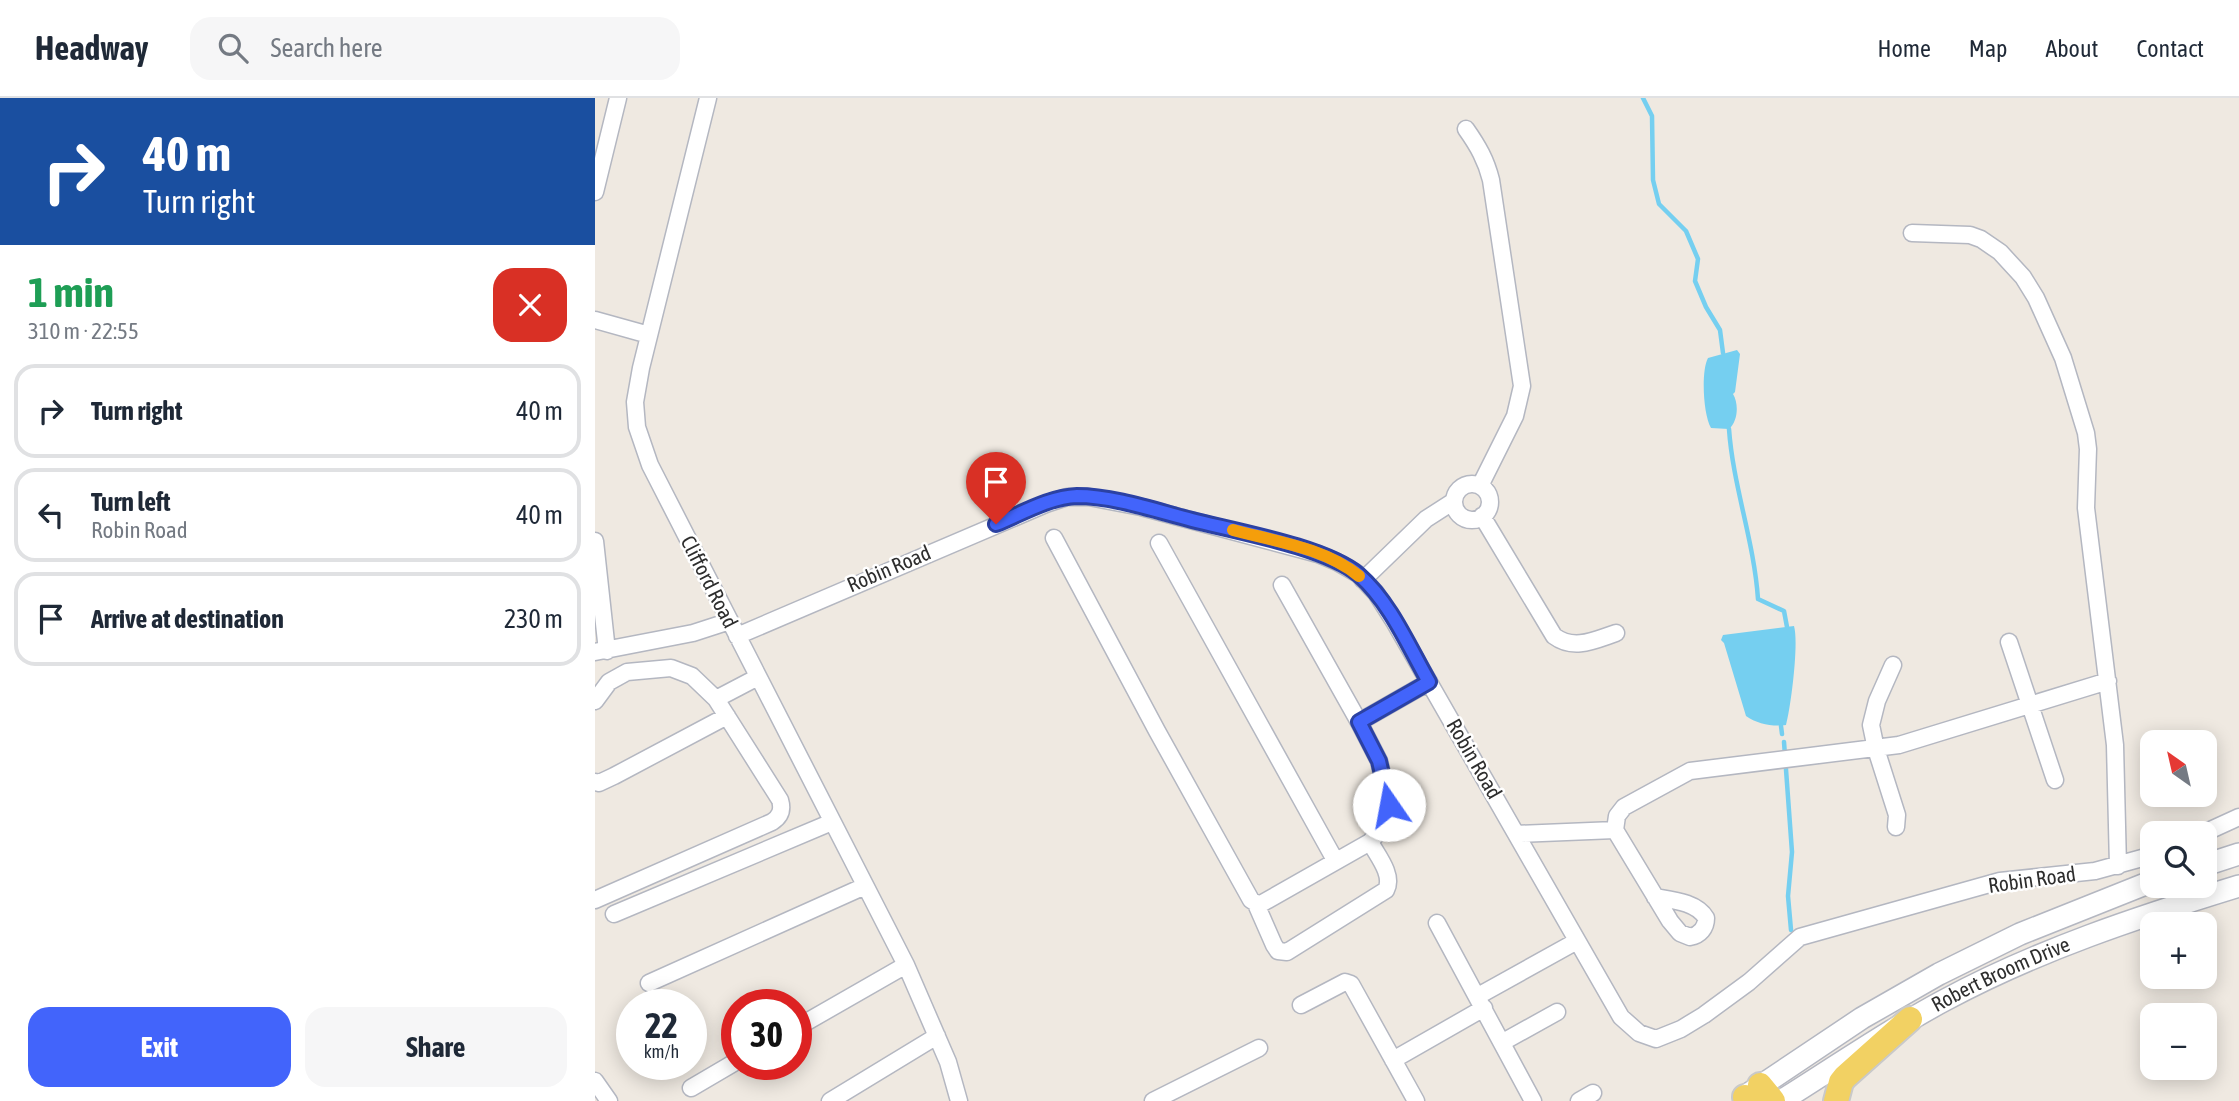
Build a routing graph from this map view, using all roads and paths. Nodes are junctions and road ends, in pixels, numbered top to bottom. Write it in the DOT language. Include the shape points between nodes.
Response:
graph roads {
  1 [pos="618,98"];
  2 [pos="708,98"];
  3 [pos="595,117"];
  4 [pos="612,121"];
  5 [pos="1466,129"];
  6 [pos="595,192"];
  7 [pos="1912,233"];
  8 [pos="595,320"];
  9 [pos="649,335"];
  10 [pos="1480,486"];
  11 [pos="1454,501"];
  12 [pos="1482,516"];
  13 [pos="1054,538"];
  14 [pos="595,541"];
  15 [pos="1159,543"];
  16 [pos="1363,580"];
  17 [pos="1282,585"];
  18 [pos="733,628"];
  19 [pos="1616,634"];
  20 [pos="2008,642"];
  21 [pos="601,651"];
  22 [pos="1893,665"];
  23 [pos="758,677"];
  24 [pos="602,681"];
  25 [pos="2108,681"];
  26 [pos="1429,682"];
  27 [pos="716,699"];
  28 [pos="595,701"];
  29 [pos="2029,705"];
  30 [pos="727,716"];
  31 [pos="1359,722"];
  32 [pos="1876,748"];
  33 [pos="2055,780"];
  34 [pos="595,782"];
  35 [pos="2239,817"];
  36 [pos="832,822"];
  37 [pos="1896,827"];
  38 [pos="2217,827"];
  39 [pos="1615,830"];
  40 [pos="1516,834"];
  41 [pos="1370,842"];
  42 [pos="2239,854"];
  43 [pos="2140,859"];
  44 [pos="1335,860"];
  45 [pos="2217,861"];
  46 [pos="2117,866"];
  47 [pos="865,886"];
  48 [pos="2140,886"];
  49 [pos="2239,886"];
  50 [pos="1655,897"];
  51 [pos="595,900"];
  52 [pos="1256,904"];
  53 [pos="614,914"];
  54 [pos="1437,923"];
  55 [pos="1577,941"];
  56 [pos="906,965"];
  57 [pos="649,983"];
  58 [pos="1481,1002"];
  59 [pos="1301,1005"];
  60 [pos="1557,1012"];
  61 [pos="812,1019"];
  62 [pos="1910,1019"];
  63 [pos="937,1036"];
  64 [pos="1503,1042"];
  65 [pos="1259,1048"];
  66 [pos="1394,1060"];
  67 [pos="721,1070"];
  68 [pos="595,1081"];
  69 [pos="691,1088"];
  70 [pos="1753,1097"];
  71 [pos="609,1101"];
  72 [pos="830,1101"];
  73 [pos="959,1101"];
  74 [pos="1153,1101"];
  75 [pos="1416,1101"];
  76 [pos="1533,1101"];
  77 [pos="1781,1101"];
  78 [pos="1836,1101"];
  1 -- 4 [label="street"];
  2 -- 9 [label="street, Clifford Road"];
  3 -- 4 [label="street"];
  4 -- 6 [label="street"];
  5 -- 10 [label="street" via="1480,149 1491,180 1522,386 1515,416"];
  7 -- 25 [label="street" via="1970,234 1982,239 2023,277 2051,327 2086,433 2087,528"];
  8 -- 9 [label="street"];
  9 -- 18 [label="street, Clifford Road" via="635,402 641,443"];
  10 -- 11 [label="street" via="1461,488"];
  10 -- 12 [label="street" via="1489,500"];
  11 -- 12 [label="street" via="1464,518"];
  11 -- 16 [label="street" via="1420,524"];
  12 -- 19 [label="street" via="1554,636 1578,644"];
  13 -- 52 [label="street"];
  14 -- 21 [label="street"];
  15 -- 44 [label="street"];
  16 -- 18 [label="street, Robin Road" via="1337,562 1279,542 1141,507 1067,497"];
  16 -- 26 [label="street, Robin Road" via="1395,623"];
  17 -- 31 [label="street"];
  18 -- 21 [label="street, Robin Road"];
  18 -- 23 [label="street, Clifford Road"];
  20 -- 29 [label="street"];
  22 -- 32 [label="street" via="1871,725"];
  23 -- 27 [label="street"];
  23 -- 36 [label="street, Clifford Road"];
  24 -- 27 [label="street" via="631,670 675,668 692,676"];
  24 -- 28 [label="street"];
  25 -- 29 [label="street"];
  25 -- 46 [label="street" via="2115,745"];
  26 -- 31 [label="street"];
  26 -- 40 [label="street, Robin Road"];
  27 -- 30 [label="street"];
  29 -- 32 [label="street"];
  29 -- 33 [label="street"];
  30 -- 34 [label="street"];
  30 -- 51 [label="street" via="780,800 779,815"];
  31 -- 41 [label="street" via="1379,761 1389,805 1382,828"];
  32 -- 37 [label="street" via="1897,815"];
  32 -- 39 [label="street" via="1703,768 1624,807"];
  35 -- 38 [label="street"];
  36 -- 47 [label="street, Clifford Road"];
  36 -- 53 [label="street"];
  39 -- 40 [label="street"];
  39 -- 50 [label="street"];
  40 -- 55 [label="street, Robin Road"];
  41 -- 44 [label="street"];
  41 -- 52 [label="street" via="1388,876 1386,890 1287,952 1274,945"];
  42 -- 45 [label="street"];
  43 -- 46 [label="street, Robin Road"];
  44 -- 52 [label="street"];
  46 -- 55 [label="street, Robin Road" via="2000,881 1800,937 1705,1015 1662,1039 1639,1033 1621,1017"];
  47 -- 56 [label="street, Clifford Road"];
  47 -- 57 [label="street"];
  48 -- 70 [label="street, Robert Broom Drive" via="2020,934 1939,974 1862,1018"];
  49 -- 62 [label="street, Robert Broom Drive" via="2057,948"];
  54 -- 58 [label="street"];
  55 -- 58 [label="street"];
  56 -- 61 [label="street"];
  56 -- 63 [label="street, Clifford Road"];
  58 -- 64 [label="street"];
  58 -- 66 [label="street"];
  59 -- 66 [label="street" via="1349,982"];
  60 -- 64 [label="street"];
  62 -- 77 [label="street, Robert Broom Drive"];
  62 -- 78 [label="main road" via="1845,1077"];
  63 -- 72 [label="street"];
  63 -- 73 [label="street, Clifford Road"];
  64 -- 76 [label="street"];
  65 -- 74 [label="street"];
  66 -- 75 [label="street"];
  67 -- 69 [label="street"];
  68 -- 71 [label="street"];
}
